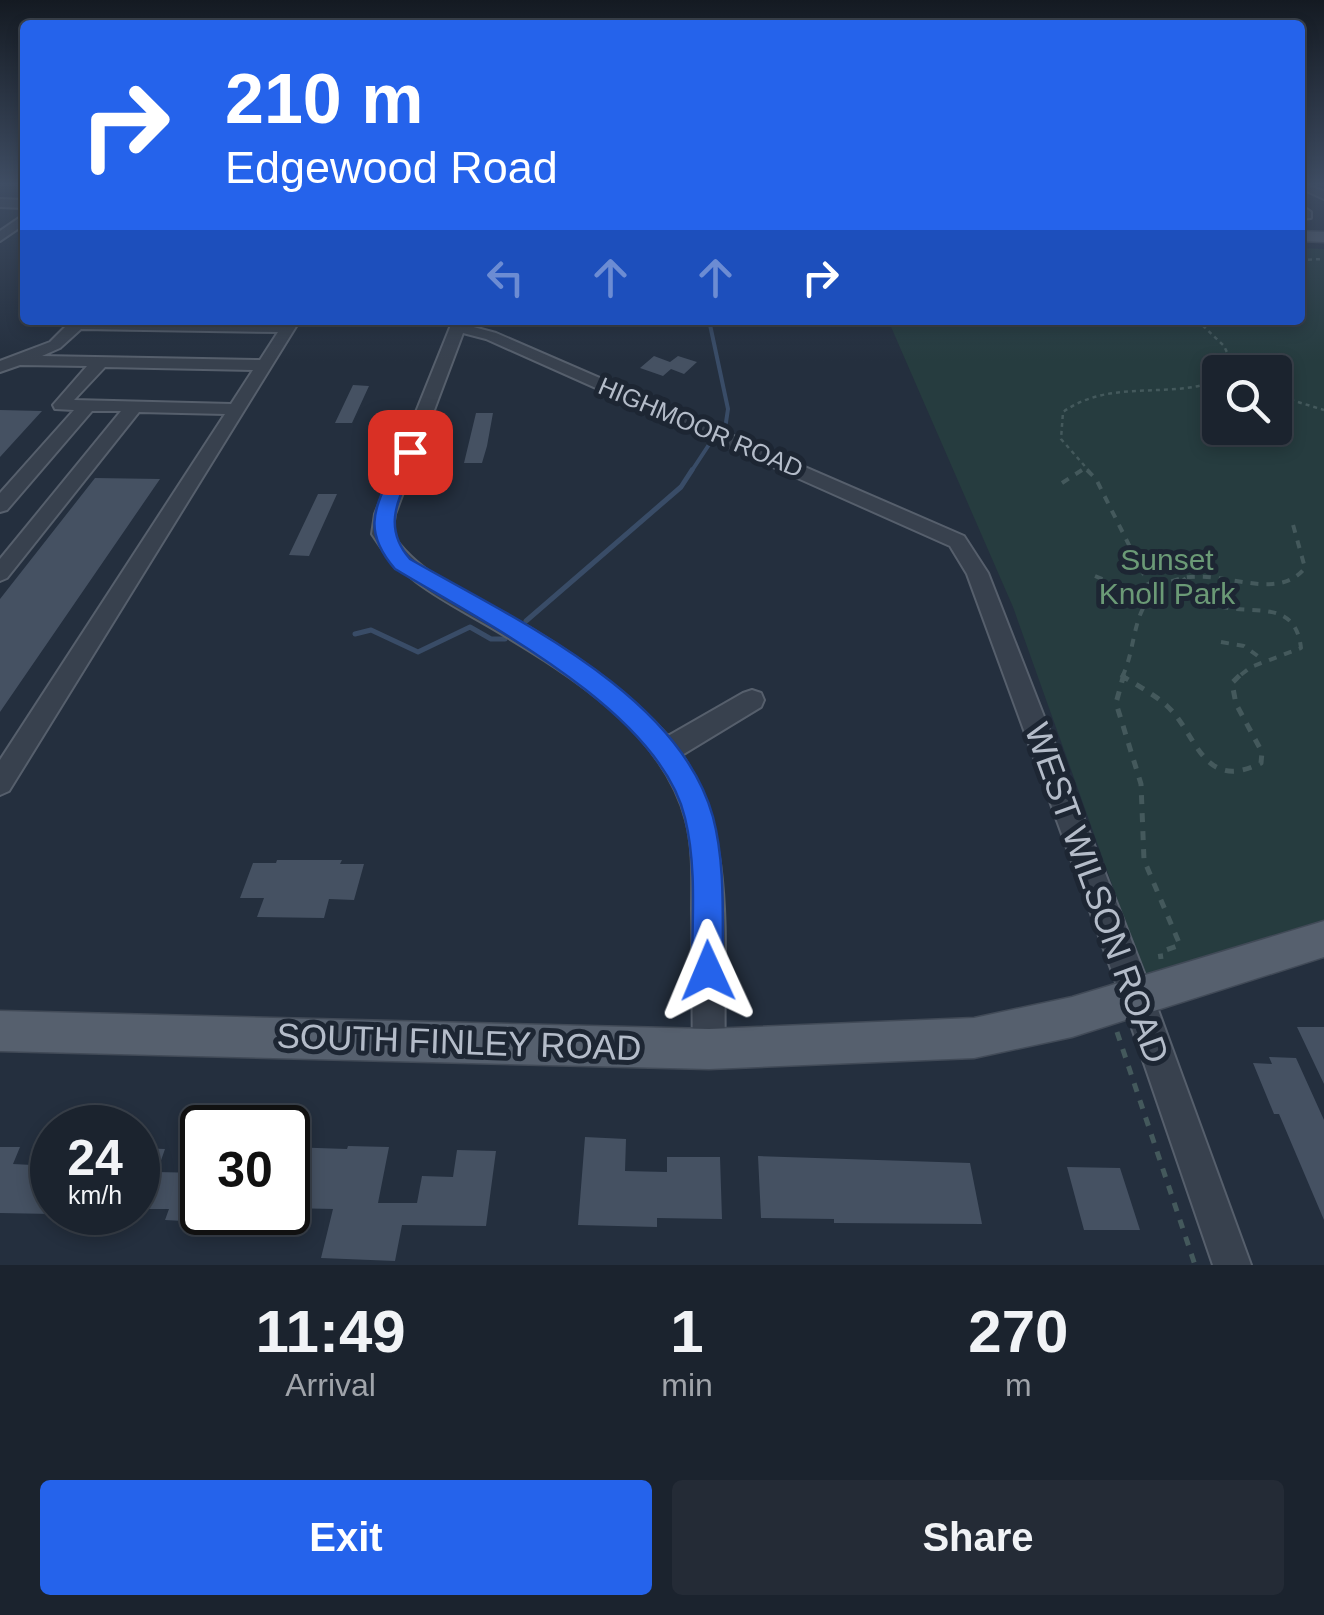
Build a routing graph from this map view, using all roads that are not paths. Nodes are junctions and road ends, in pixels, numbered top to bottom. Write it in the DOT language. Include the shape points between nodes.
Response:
graph roads {
  1 [pos="76,325"];
  2 [pos="290,325"];
  3 [pos="457,325"];
  4 [pos="463,325"];
  5 [pos="18,360"];
  6 [pos="100,362"];
  7 [pos="264,365"];
  8 [pos="0,367"];
  9 [pos="87,406"];
  10 [pos="134,406"];
  11 [pos="237,408"];
  12 [pos="0,505"];
  13 [pos="943,532"];
  14 [pos="0,573"];
  15 [pos="752,700"];
  16 [pos="664,752"];
  17 [pos="0,783"];
  18 [pos="1324,939"];
  19 [pos="1150,983"];
  20 [pos="0,1031"];
  21 [pos="709,1049"];
  22 [pos="1232,1265"];
  1 -- 5 [label="street" via="55,345"];
  2 -- 7 [label="street"];
  3 -- 16 [label="street" via="382,534 402,564 552,652 614,699"];
  4 -- 13 [label="street, HIGHMOOR ROAD"];
  5 -- 6 [label="street"];
  5 -- 8 [label="street"];
  6 -- 7 [label="street"];
  6 -- 9 [label="street" via="60,405"];
  7 -- 11 [label="street"];
  9 -- 10 [label="street"];
  9 -- 12 [label="street"];
  10 -- 11 [label="street"];
  10 -- 14 [label="street"];
  11 -- 17 [label="street"];
  13 -- 19 [label="street, WEST WILSON ROAD" via="978,573"];
  15 -- 16 [label="street"];
  16 -- 21 [label="street" via="698,815 706,854"];
  18 -- 19 [label="main road, SOUTH FINLEY ROAD"];
  19 -- 21 [label="main road, SOUTH FINLEY ROAD" via="1072,1017 974,1038"];
  19 -- 22 [label="street, WEST WILSON ROAD"];
  20 -- 21 [label="main road, SOUTH FINLEY ROAD"];
}
